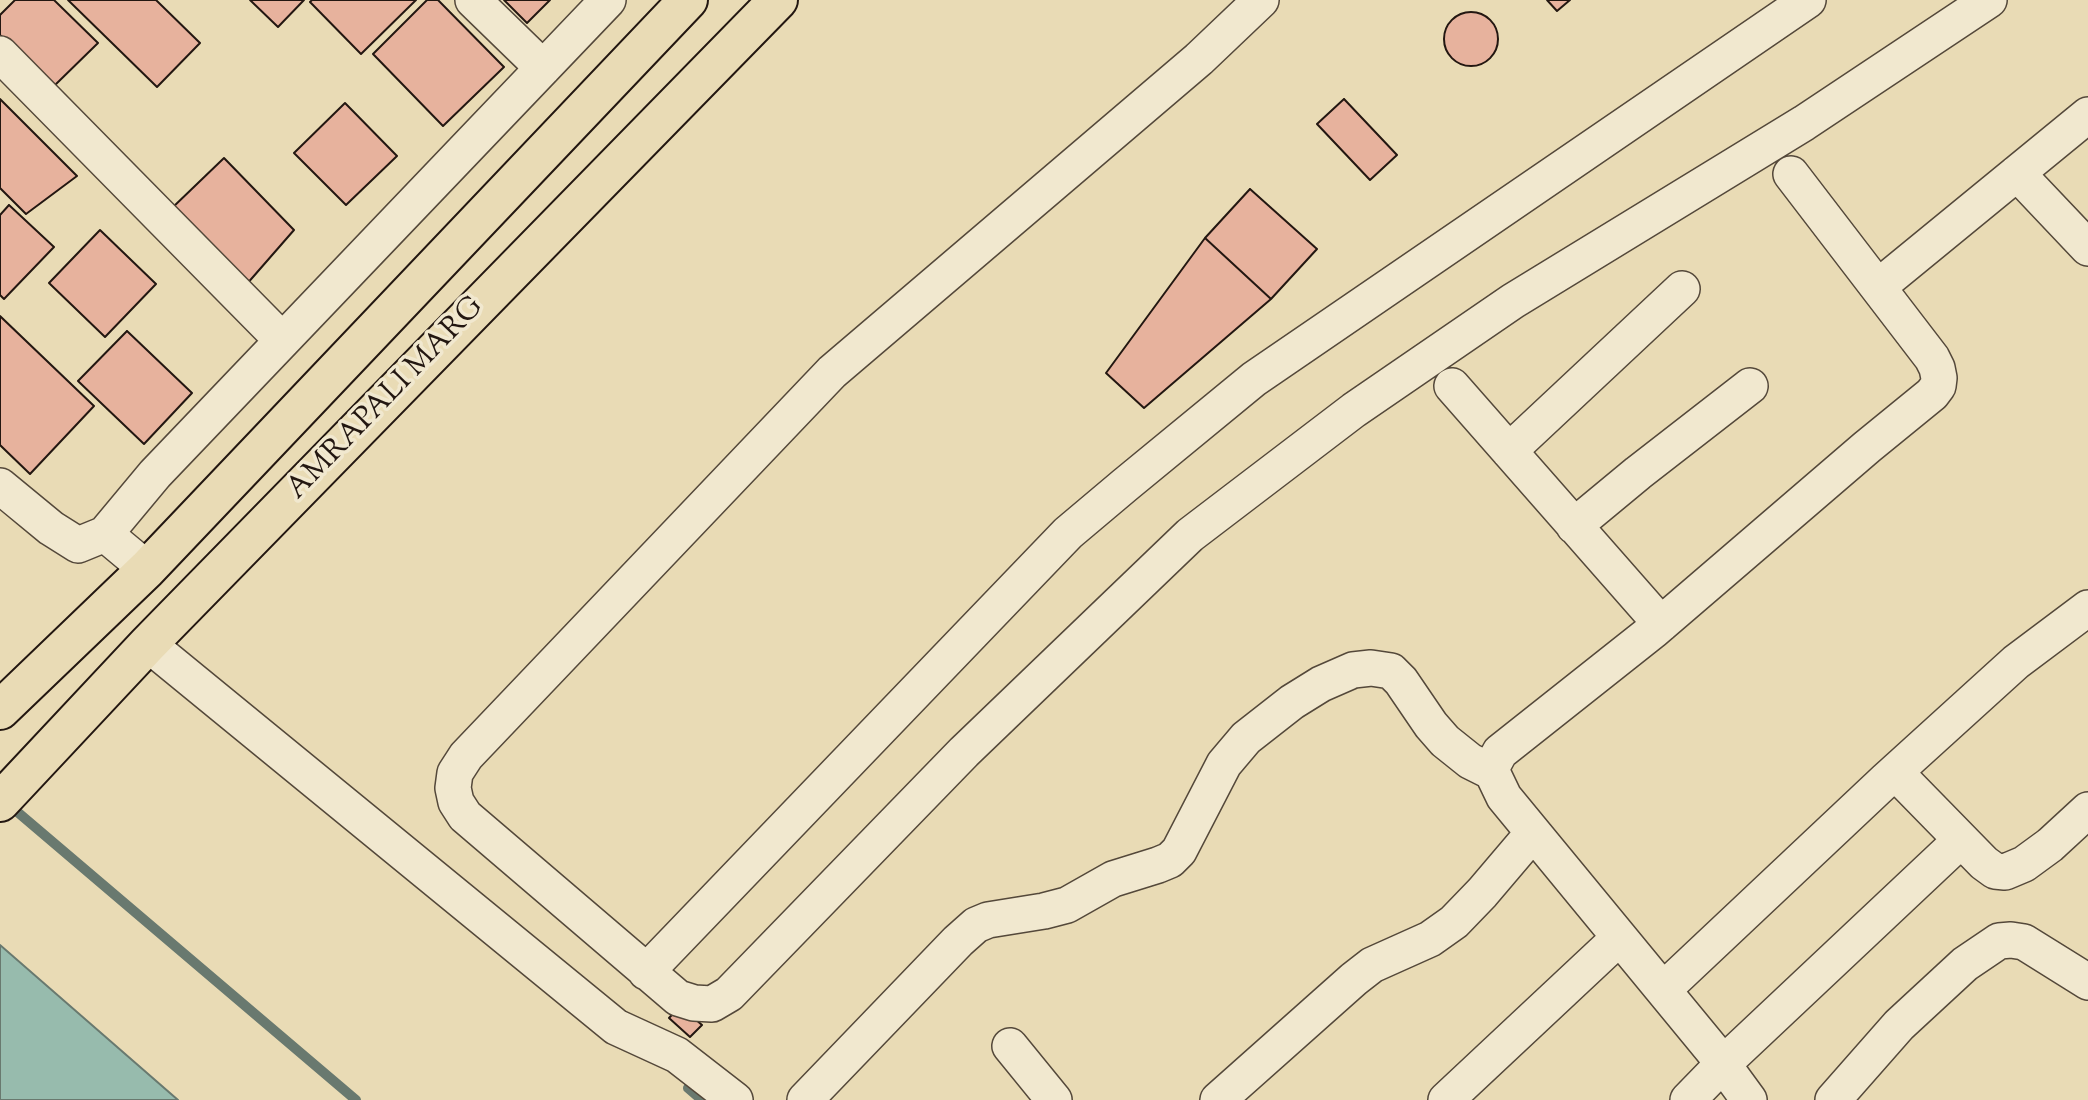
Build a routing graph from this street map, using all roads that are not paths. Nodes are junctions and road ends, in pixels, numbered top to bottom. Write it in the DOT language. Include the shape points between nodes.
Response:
graph roads {
  1 [pos="473,0"];
  2 [pos="608,0"];
  3 [pos="688,0"];
  4 [pos="778,0"];
  5 [pos="1261,0"];
  6 [pos="1808,0"];
  7 [pos="1989,0"];
  8 [pos="0,54"];
  9 [pos="543,68"];
  10 [pos="2088,115"];
  11 [pos="2017,173"];
  12 [pos="1791,174"];
  13 [pos="2088,248"];
  14 [pos="1878,287"];
  15 [pos="1682,289"];
  16 [pos="282,340"];
  17 [pos="1452,386"];
  18 [pos="1750,386"];
  19 [pos="1510,451"];
  20 [pos="0,486"];
  21 [pos="1574,526"];
  22 [pos="105,534"];
  23 [pos="147,569"];
  24 [pos="2088,608"];
  25 [pos="1661,624"];
  26 [pos="148,644"];
  27 [pos="4,706"];
  28 [pos="1492,772"];
  29 [pos="1895,772"];
  30 [pos="0,802"];
  31 [pos="2088,810"];
  32 [pos="1533,833"];
  33 [pos="1961,840"];
  34 [pos="1619,938"];
  35 [pos="646,972"];
  36 [pos="2088,982"];
  37 [pos="1662,990"];
  38 [pos="1010,1046"];
  39 [pos="1723,1064"];
  40 [pos="735,1100"];
  41 [pos="805,1100"];
  42 [pos="1054,1100"];
  43 [pos="1218,1100"];
  44 [pos="1446,1100"];
  45 [pos="1688,1100"];
  46 [pos="1749,1100"];
  47 [pos="1833,1100"];
  1 -- 9 [label="street"];
  2 -- 9 [label="street"];
  3 -- 23 [label="main road, AMRAPALI MARG"];
  4 -- 26 [label="main road, AMRAPALI MARG"];
  5 -- 35 [label="street" via="1199,59 832,372 466,756 455,773 456,802 465,816"];
  6 -- 35 [label="street" via="1254,379 1125,485 1068,533"];
  7 -- 35 [label="street" via="1804,122 1513,301 1354,410 1190,535 964,752 729,994 712,1004 694,1003 678,998"];
  8 -- 16 [label="street"];
  9 -- 16 [label="street"];
  10 -- 11 [label="street"];
  11 -- 13 [label="street"];
  11 -- 14 [label="street"];
  12 -- 14 [label="street"];
  14 -- 25 [label="street" via="1932,358 1938,386"];
  15 -- 19 [label="street"];
  16 -- 22 [label="street" via="155,474"];
  17 -- 19 [label="street"];
  18 -- 21 [label="street"];
  19 -- 21 [label="street"];
  20 -- 22 [label="street" via="78,545"];
  21 -- 25 [label="street"];
  22 -- 23 [label="street"];
  23 -- 27 [label="main road, AMRAPALI MARG"];
  24 -- 29 [label="street" via="2016,662"];
  25 -- 28 [label="street" via="1500,752"];
  26 -- 30 [label="main road, AMRAPALI MARG"];
  26 -- 40 [label="street" via="616,1027 677,1055"];
  28 -- 32 [label="street" via="1504,797"];
  28 -- 41 [label="street" via="1445,741 1391,671 1353,670 1321,684 1239,746 1224,764 1170,860 1113,879 1067,905 976,925"];
  29 -- 33 [label="street"];
  29 -- 37 [label="street"];
  31 -- 33 [label="street" via="2050,845 2005,872 1995,871"];
  32 -- 34 [label="street"];
  32 -- 43 [label="street" via="1454,922 1353,979"];
  33 -- 39 [label="street"];
  34 -- 37 [label="street"];
  34 -- 44 [label="street"];
  36 -- 47 [label="street" via="2024,942 2000,941 1965,964 1899,1025"];
  37 -- 39 [label="street"];
  38 -- 42 [label="street"];
  39 -- 45 [label="street"];
  39 -- 46 [label="street"];
}
